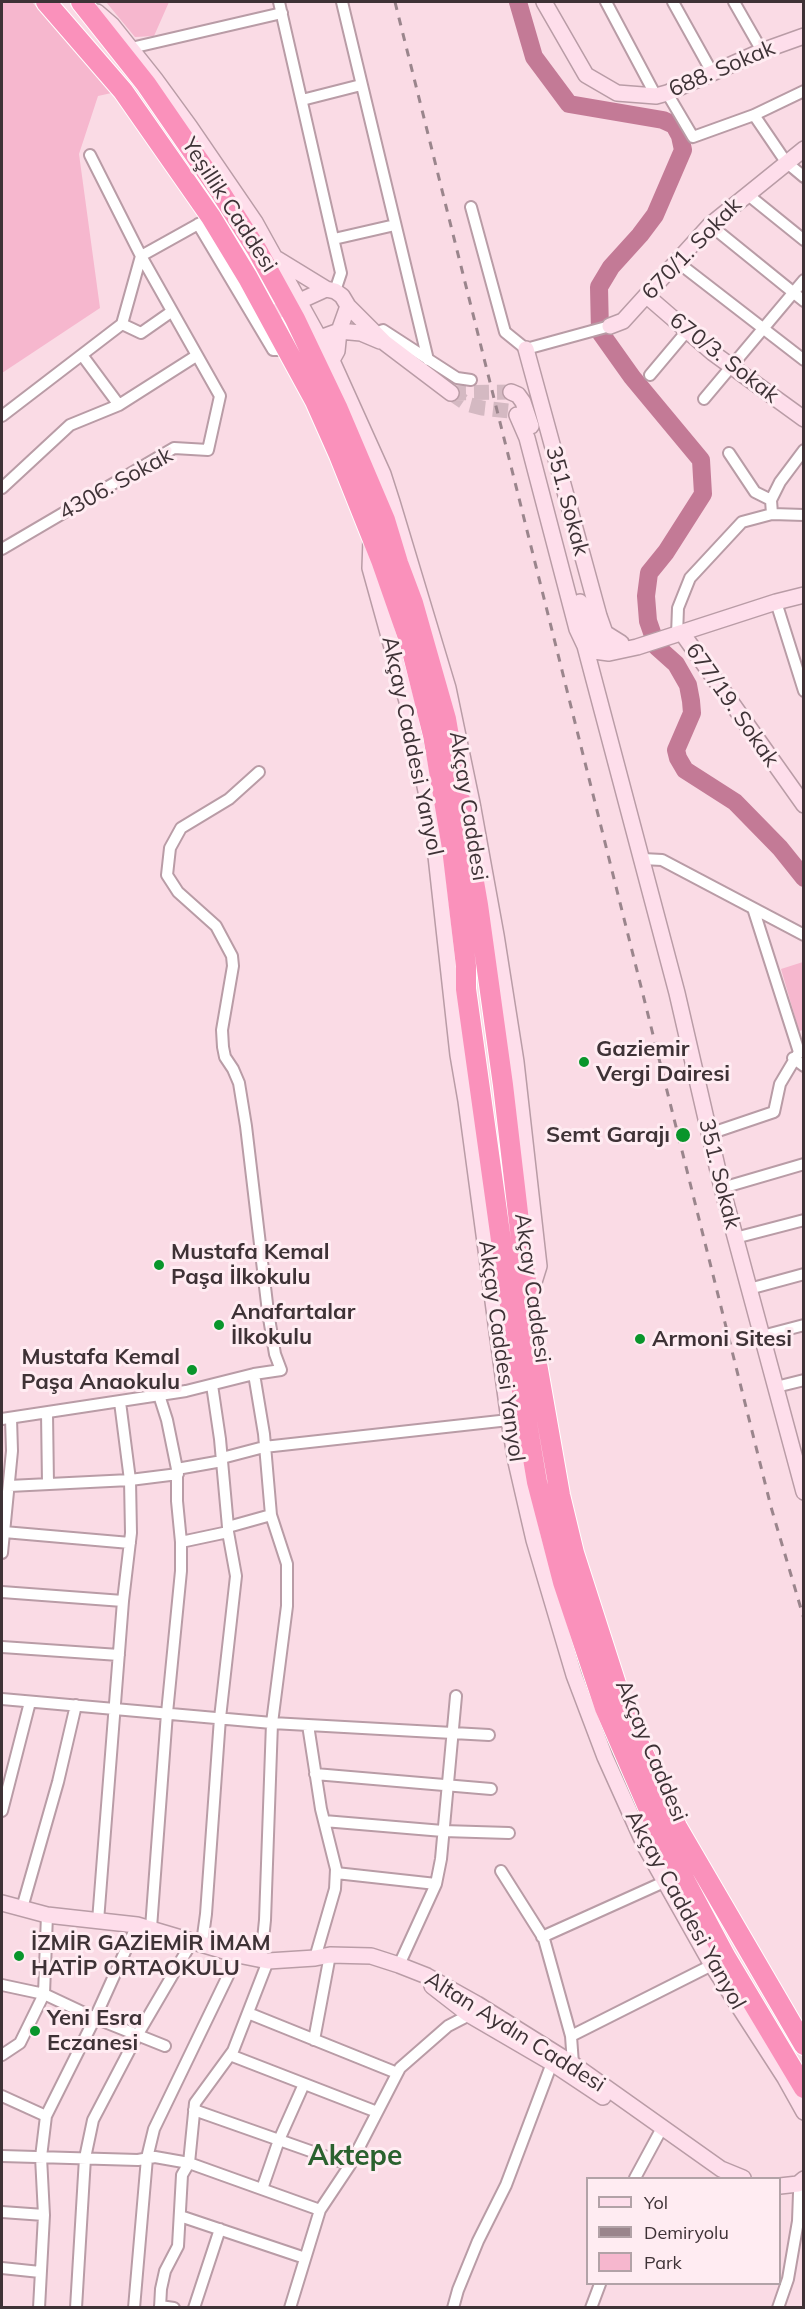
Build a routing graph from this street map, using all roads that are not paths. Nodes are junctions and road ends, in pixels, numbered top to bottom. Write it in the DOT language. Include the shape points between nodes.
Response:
graph roads {
  1 [pos="46,2"];
  2 [pos="81,2"];
  3 [pos="86,2"];
  4 [pos="279,2"];
  5 [pos="342,2"];
  6 [pos="544,2"];
  7 [pos="606,2"];
  8 [pos="673,2"];
  9 [pos="734,2"];
  10 [pos="282,13"];
  11 [pos="804,36"];
  12 [pos="131,48"];
  13 [pos="762,51"];
  14 [pos="713,74"];
  15 [pos="361,85"];
  16 [pos="804,91"];
  17 [pos="662,95"];
  18 [pos="302,100"];
  19 [pos="754,115"];
  20 [pos="804,149"];
  21 [pos="90,155"];
  22 [pos="786,162"];
  23 [pos="804,177"];
  24 [pos="747,194"];
  25 [pos="471,207"];
  26 [pos="204,221"];
  27 [pos="395,225"];
  28 [pos="710,225"];
  29 [pos="334,239"];
  30 [pos="804,240"];
  31 [pos="141,256"];
  32 [pos="275,257"];
  33 [pos="676,261"];
  34 [pos="804,280"];
  35 [pos="330,290"];
  36 [pos="794,292"];
  37 [pos="647,296"];
  38 [pos="804,301"];
  39 [pos="294,303"];
  40 [pos="348,306"];
  41 [pos="171,312"];
  42 [pos="270,315"];
  43 [pos="122,324"];
  44 [pos="610,326"];
  45 [pos="762,330"];
  46 [pos="339,331"];
  47 [pos="687,331"];
  48 [pos="381,338"];
  49 [pos="305,344"];
  50 [pos="526,349"];
  51 [pos="82,355"];
  52 [pos="196,356"];
  53 [pos="332,360"];
  54 [pos="428,360"];
  55 [pos="804,360"];
  56 [pos="732,367"];
  57 [pos="650,375"];
  58 [pos="471,380"];
  59 [pos="511,392"];
  60 [pos="451,393"];
  61 [pos="704,399"];
  62 [pos="119,405"];
  63 [pos="517,415"];
  64 [pos="2,416"];
  65 [pos="804,419"];
  66 [pos="804,450"];
  67 [pos="729,453"];
  68 [pos="348,454"];
  69 [pos="2,488"];
  70 [pos="771,500"];
  71 [pos="772,514"];
  72 [pos="804,515"];
  73 [pos="2,549"];
  74 [pos="804,596"];
  75 [pos="776,602"];
  76 [pos="676,635"];
  77 [pos="649,641"];
  78 [pos="621,643"];
  79 [pos="585,646"];
  80 [pos="804,691"];
  81 [pos="260,772"];
  82 [pos="804,805"];
  83 [pos="643,859"];
  84 [pos="753,908"];
  85 [pos="804,935"];
  86 [pos="489,991"];
  87 [pos="462,994"];
  88 [pos="508,1016"];
  89 [pos="798,1053"];
  90 [pos="804,1066"];
  91 [pos="709,1134"];
  92 [pos="804,1164"];
  93 [pos="722,1188"];
  94 [pos="804,1220"];
  95 [pos="483,1232"];
  96 [pos="735,1238"];
  97 [pos="502,1258"];
  98 [pos="531,1261"];
  99 [pos="804,1274"];
  100 [pos="749,1289"];
  101 [pos="804,1325"];
  102 [pos="762,1336"];
  103 [pos="254,1374"];
  104 [pos="804,1380"];
  105 [pos="212,1385"];
  106 [pos="776,1387"];
  107 [pos="159,1395"];
  108 [pos="120,1402"];
  109 [pos="47,1413"];
  110 [pos="6,1419"];
  111 [pos="508,1420"];
  112 [pos="798,1445"];
  113 [pos="264,1448"];
  114 [pos="222,1459"];
  115 [pos="177,1471"];
  116 [pos="130,1480"];
  117 [pos="48,1484"];
  118 [pos="9,1486"];
  119 [pos="804,1492"];
  120 [pos="271,1515"];
  121 [pos="228,1529"];
  122 [pos="4,1532"];
  123 [pos="181,1542"];
  124 [pos="130,1543"];
  125 [pos="2,1553"];
  126 [pos="2,1592"];
  127 [pos="123,1601"];
  128 [pos="2,1647"];
  129 [pos="119,1655"];
  130 [pos="456,1696"];
  131 [pos="2,1700"];
  132 [pos="30,1702"];
  133 [pos="76,1706"];
  134 [pos="115,1709"];
  135 [pos="167,1713"];
  136 [pos="220,1718"];
  137 [pos="272,1723"];
  138 [pos="308,1725"];
  139 [pos="451,1731"];
  140 [pos="489,1735"];
  141 [pos="315,1774"];
  142 [pos="448,1785"];
  143 [pos="491,1789"];
  144 [pos="2,1811"];
  145 [pos="324,1821"];
  146 [pos="443,1832"];
  147 [pos="509,1833"];
  148 [pos="501,1871"];
  149 [pos="336,1873"];
  150 [pos="664,1882"];
  151 [pos="436,1884"];
  152 [pos="2,1904"];
  153 [pos="22,1908"];
  154 [pos="47,1915"];
  155 [pos="98,1921"];
  156 [pos="144,1927"];
  157 [pos="542,1936"];
  158 [pos="197,1942"];
  159 [pos="238,1955"];
  160 [pos="322,1957"];
  161 [pos="264,1960"];
  162 [pos="399,1965"];
  163 [pos="712,1965"];
  164 [pos="2,1985"];
  165 [pos="44,1994"];
  166 [pos="458,2000"];
  167 [pos="476,2011"];
  168 [pos="248,2013"];
  169 [pos="95,2018"];
  170 [pos="448,2026"];
  171 [pos="138,2034"];
  172 [pos="571,2036"];
  173 [pos="314,2040"];
  174 [pos="804,2045"];
  175 [pos="165,2046"];
  176 [pos="2,2055"];
  177 [pos="230,2055"];
  178 [pos="552,2063"];
  179 [pos="573,2064"];
  180 [pos="397,2073"];
  181 [pos="304,2084"];
  182 [pos="804,2088"];
  183 [pos="2,2096"];
  184 [pos="194,2110"];
  185 [pos="377,2112"];
  186 [pos="804,2112"];
  187 [pos="46,2116"];
  188 [pos="660,2132"];
  189 [pos="279,2140"];
  190 [pos="2,2156"];
  191 [pos="41,2157"];
  192 [pos="85,2158"];
  193 [pos="147,2158"];
  194 [pos="189,2163"];
  195 [pos="350,2165"];
  196 [pos="636,2177"];
  197 [pos="718,2177"];
  198 [pos="741,2177"];
  199 [pos="781,2186"];
  200 [pos="802,2188"];
  201 [pos="262,2189"];
  202 [pos="781,2192"];
  203 [pos="320,2210"];
  204 [pos="2,2212"];
  205 [pos="44,2216"];
  206 [pos="180,2216"];
  207 [pos="220,2229"];
  208 [pos="305,2258"];
  209 [pos="2,2268"];
  210 [pos="40,2272"];
  211 [pos="599,2285"];
  212 [pos="39,2307"];
  213 [pos="76,2307"];
  214 [pos="134,2307"];
  215 [pos="160,2307"];
  216 [pos="174,2307"];
  217 [pos="194,2307"];
  218 [pos="290,2307"];
  219 [pos="453,2307"];
  220 [pos="591,2307"];
  221 [pos="778,2307"];
  1 -- 26 [label="highway, Yeşillik Caddesi" via="123,91"];
  2 -- 39 [label="highway, Yeşillik Caddesi" via="146,84"];
  3 -- 12 [label="street"];
  4 -- 10 [label="street"];
  5 -- 15 [label="street"];
  6 -- 17 [label="street, 688. Sokak" via="586,75 617,93"];
  7 -- 17 [label="street"];
  8 -- 14 [label="street"];
  9 -- 13 [label="street"];
  10 -- 12 [label="street"];
  10 -- 18 [label="street"];
  11 -- 13 [label="street, 688. Sokak"];
  12 -- 32 [label="street" via="190,127"];
  13 -- 14 [label="street, 688. Sokak"];
  14 -- 17 [label="street, 688. Sokak"];
  15 -- 18 [label="street"];
  15 -- 27 [label="street"];
  16 -- 19 [label="street"];
  17 -- 19 [label="street" via="693,137"];
  18 -- 29 [label="street"];
  19 -- 22 [label="street"];
  20 -- 22 [label="street, 670/1. Sokak"];
  21 -- 31 [label="street"];
  22 -- 23 [label="street"];
  22 -- 24 [label="street, 670/1. Sokak"];
  24 -- 28 [label="street, 670/1. Sokak"];
  24 -- 30 [label="street"];
  25 -- 50 [label="street" via="505,332"];
  26 -- 31 [label="street"];
  26 -- 42 [label="highway, Yeşillik Caddesi"];
  26 -- 49 [label="street" via="273,350"];
  27 -- 29 [label="street"];
  27 -- 54 [label="street"];
  28 -- 33 [label="street, 670/1. Sokak"];
  28 -- 36 [label="street"];
  29 -- 35 [label="street" via="340,273"];
  31 -- 41 [label="street"];
  31 -- 43 [label="street"];
  32 -- 35 [label="street"];
  32 -- 39 [label="street"];
  33 -- 37 [label="street, 670/1. Sokak"];
  33 -- 45 [label="street"];
  34 -- 36 [label="street"];
  35 -- 39 [label="street"];
  35 -- 40 [label="street" via="342,296"];
  36 -- 38 [label="street"];
  36 -- 45 [label="street"];
  37 -- 44 [label="street, 670/1. Sokak" via="623,321"];
  37 -- 47 [label="street, 670/3. Sokak"];
  39 -- 42 [label="street"];
  39 -- 49 [label="highway, Yeşillik Caddesi"];
  40 -- 46 [label="street"];
  40 -- 48 [label="street"];
  41 -- 43 [label="street" via="141,333"];
  41 -- 52 [label="street"];
  42 -- 49 [label="highway, Yeşillik Caddesi"];
  43 -- 51 [label="street"];
  44 -- 50 [label="street"];
  45 -- 55 [label="street"];
  45 -- 56 [label="street"];
  46 -- 48 [label="street"];
  46 -- 49 [label="street"];
  46 -- 53 [label="street"];
  47 -- 56 [label="street, 670/3. Sokak"];
  47 -- 57 [label="street"];
  48 -- 54 [label="street" via="383,330"];
  48 -- 60 [label="street"];
  49 -- 53 [label="street"];
  49 -- 68 [label="highway, Yeşillik Caddesi"];
  50 -- 78 [label="street, 351. Sokak" via="599,616 605,633"];
  51 -- 62 [label="street"];
  51 -- 64 [label="street"];
  52 -- 62 [label="street"];
  52 -- 73 [label="street, 4306. Sokak" via="219,396 208,450 174,448"];
  53 -- 88 [label="street" via="389,492 448,688"];
  54 -- 58 [label="street" via="457,378"];
  56 -- 61 [label="street"];
  56 -- 65 [label="street, 670/3. Sokak"];
  59 -- 78 [label="street, 351. Sokak" via="523,402 533,430 585,620 594,640"];
  62 -- 69 [label="street" via="70,425"];
  63 -- 79 [label="street, 351. Sokak" via="527,438 577,629"];
  66 -- 70 [label="street"];
  67 -- 70 [label="street" via="755,492"];
  68 -- 86 [label="highway, Akçay Caddesi" via="385,520 446,719"];
  68 -- 87 [label="highway, Akçay Caddesi" via="371,536 410,643 433,735 466,966"];
  70 -- 71 [label="street"];
  71 -- 72 [label="street"];
  71 -- 76 [label="street" via="742,522 690,578 678,608"];
  74 -- 75 [label="street"];
  75 -- 76 [label="street"];
  75 -- 80 [label="street"];
  76 -- 77 [label="street"];
  76 -- 82 [label="street, 677/19. Sokak"];
  77 -- 78 [label="street, 351. Sokak"];
  77 -- 79 [label="street" via="609,653"];
  79 -- 83 [label="street, 351. Sokak"];
  81 -- 103 [label="street" via="229,799 181,828 170,848 167,875 178,892 216,926 232,956 223,1047 239,1083 268,1312 281,1370"];
  83 -- 84 [label="street" via="662,860"];
  83 -- 91 [label="street, 351. Sokak"];
  84 -- 85 [label="street"];
  84 -- 89 [label="street"];
  86 -- 87 [label="street"];
  86 -- 88 [label="street"];
  86 -- 98 [label="highway, Akçay Caddesi"];
  87 -- 95 [label="street, Akçay Caddesi Yanyol" via="455,1023"];
  87 -- 97 [label="highway, Akçay Caddesi" via="488,1131"];
  88 -- 98 [label="street"];
  89 -- 90 [label="street"];
  89 -- 91 [label="street" via="780,1084 774,1112"];
  91 -- 93 [label="street, 351. Sokak"];
  92 -- 93 [label="street"];
  93 -- 96 [label="street, 351. Sokak"];
  94 -- 96 [label="street"];
  95 -- 97 [label="street"];
  95 -- 111 [label="street, Akçay Caddesi Yanyol"];
  96 -- 100 [label="street, 351. Sokak"];
  97 -- 98 [label="street" via="517,1263"];
  97 -- 182 [label="highway, Akçay Caddesi" via="537,1482 563,1582 605,1708 679,1872"];
  98 -- 174 [label="highway, Akçay Caddesi" via="528,1301 560,1496 589,1604 627,1718 677,1827"];
  99 -- 100 [label="street"];
  100 -- 102 [label="street, 351. Sokak"];
  101 -- 102 [label="street"];
  102 -- 106 [label="street, 351. Sokak"];
  103 -- 105 [label="street"];
  103 -- 113 [label="street"];
  104 -- 106 [label="street"];
  105 -- 107 [label="street"];
  105 -- 114 [label="street"];
  106 -- 112 [label="street, 351. Sokak"];
  107 -- 108 [label="street"];
  107 -- 115 [label="street"];
  108 -- 109 [label="street"];
  108 -- 116 [label="street"];
  109 -- 110 [label="street"];
  109 -- 117 [label="street"];
  110 -- 118 [label="street" via="12,1451"];
  111 -- 113 [label="street"];
  111 -- 150 [label="street, Akçay Caddesi Yanyol" via="534,1540 574,1675 626,1805"];
  112 -- 119 [label="street, 351. Sokak"];
  113 -- 114 [label="street"];
  113 -- 120 [label="street"];
  114 -- 115 [label="street"];
  114 -- 121 [label="street"];
  115 -- 116 [label="street"];
  115 -- 123 [label="street"];
  116 -- 117 [label="street"];
  116 -- 124 [label="street"];
  117 -- 118 [label="street"];
  118 -- 122 [label="street"];
  120 -- 121 [label="street"];
  120 -- 137 [label="street" via="287,1564 287,1606"];
  121 -- 123 [label="street"];
  121 -- 136 [label="street" via="236,1576"];
  122 -- 124 [label="street"];
  122 -- 125 [label="street"];
  123 -- 135 [label="street"];
  124 -- 127 [label="street"];
  126 -- 127 [label="street"];
  127 -- 129 [label="street"];
  128 -- 129 [label="street"];
  129 -- 134 [label="street"];
  130 -- 139 [label="street"];
  131 -- 132 [label="street"];
  132 -- 133 [label="street"];
  132 -- 144 [label="street"];
  133 -- 134 [label="street"];
  133 -- 153 [label="street"];
  134 -- 135 [label="street"];
  134 -- 155 [label="street"];
  135 -- 136 [label="street"];
  135 -- 156 [label="street"];
  136 -- 137 [label="street"];
  136 -- 158 [label="street" via="206,1914"];
  137 -- 138 [label="street"];
  137 -- 161 [label="street"];
  138 -- 139 [label="street"];
  138 -- 141 [label="street"];
  139 -- 140 [label="street"];
  139 -- 142 [label="street"];
  141 -- 142 [label="street"];
  141 -- 145 [label="street"];
  142 -- 143 [label="street"];
  142 -- 146 [label="street"];
  145 -- 146 [label="street"];
  145 -- 149 [label="street"];
  146 -- 147 [label="street"];
  146 -- 151 [label="street"];
  148 -- 157 [label="street"];
  149 -- 151 [label="street"];
  149 -- 160 [label="street"];
  150 -- 157 [label="street"];
  150 -- 163 [label="street, Akçay Caddesi Yanyol"];
  151 -- 162 [label="street"];
  152 -- 153 [label="street"];
  153 -- 154 [label="street"];
  154 -- 155 [label="street"];
  154 -- 165 [label="street"];
  155 -- 156 [label="street"];
  156 -- 158 [label="street"];
  156 -- 169 [label="street"];
  157 -- 172 [label="street"];
  158 -- 159 [label="street"];
  158 -- 171 [label="street"];
  159 -- 161 [label="street"];
  159 -- 193 [label="street" via="154,2128"];
  160 -- 161 [label="street"];
  160 -- 162 [label="street" via="371,1956"];
  160 -- 173 [label="street"];
  161 -- 168 [label="street"];
  162 -- 166 [label="street, Altan Aydın Caddesi" via="414,1970"];
  163 -- 172 [label="street"];
  163 -- 186 [label="street, Akçay Caddesi Yanyol"];
  164 -- 165 [label="street"];
  165 -- 169 [label="street"];
  165 -- 176 [label="street" via="20,2043"];
  166 -- 167 [label="street, Altan Aydın Caddesi"];
  166 -- 170 [label="street"];
  167 -- 170 [label="street"];
  167 -- 178 [label="street, Altan Aydın Caddesi"];
  167 -- 179 [label="street, Altan Aydın Caddesi"];
  168 -- 173 [label="street"];
  168 -- 177 [label="street"];
  169 -- 171 [label="street"];
  169 -- 187 [label="street"];
  170 -- 180 [label="street"];
  171 -- 175 [label="street"];
  171 -- 192 [label="street" via="93,2120"];
  172 -- 179 [label="street"];
  173 -- 180 [label="street"];
  177 -- 181 [label="street"];
  177 -- 184 [label="street"];
  178 -- 188 [label="street, Altan Aydın Caddesi"];
  178 -- 219 [label="street"];
  179 -- 188 [label="street, Altan Aydın Caddesi"];
  180 -- 185 [label="street"];
  181 -- 185 [label="street"];
  181 -- 189 [label="street"];
  183 -- 187 [label="street"];
  184 -- 189 [label="street"];
  184 -- 194 [label="street"];
  185 -- 195 [label="street"];
  187 -- 191 [label="street"];
  188 -- 196 [label="street"];
  188 -- 197 [label="street, Altan Aydın Caddesi"];
  188 -- 198 [label="street, Altan Aydın Caddesi"];
  189 -- 195 [label="street"];
  189 -- 201 [label="street"];
  190 -- 191 [label="street"];
  191 -- 192 [label="street"];
  191 -- 205 [label="street"];
  192 -- 193 [label="street"];
  192 -- 213 [label="street"];
  193 -- 194 [label="street"];
  193 -- 214 [label="street"];
  194 -- 201 [label="street"];
  194 -- 206 [label="street" via="182,2175"];
  195 -- 203 [label="street"];
  199 -- 200 [label="street" via="798,2184"];
  200 -- 202 [label="street"];
  200 -- 221 [label="street" via="788,2279"];
  201 -- 203 [label="street"];
  203 -- 208 [label="street"];
  204 -- 205 [label="street"];
  205 -- 210 [label="street"];
  206 -- 207 [label="street"];
  206 -- 215 [label="street" via="178,2246 165,2271"];
  207 -- 208 [label="street"];
  207 -- 217 [label="street"];
  208 -- 218 [label="street"];
  209 -- 210 [label="street"];
  210 -- 212 [label="street"];
  211 -- 220 [label="street"];
  215 -- 216 [label="street"];
}
